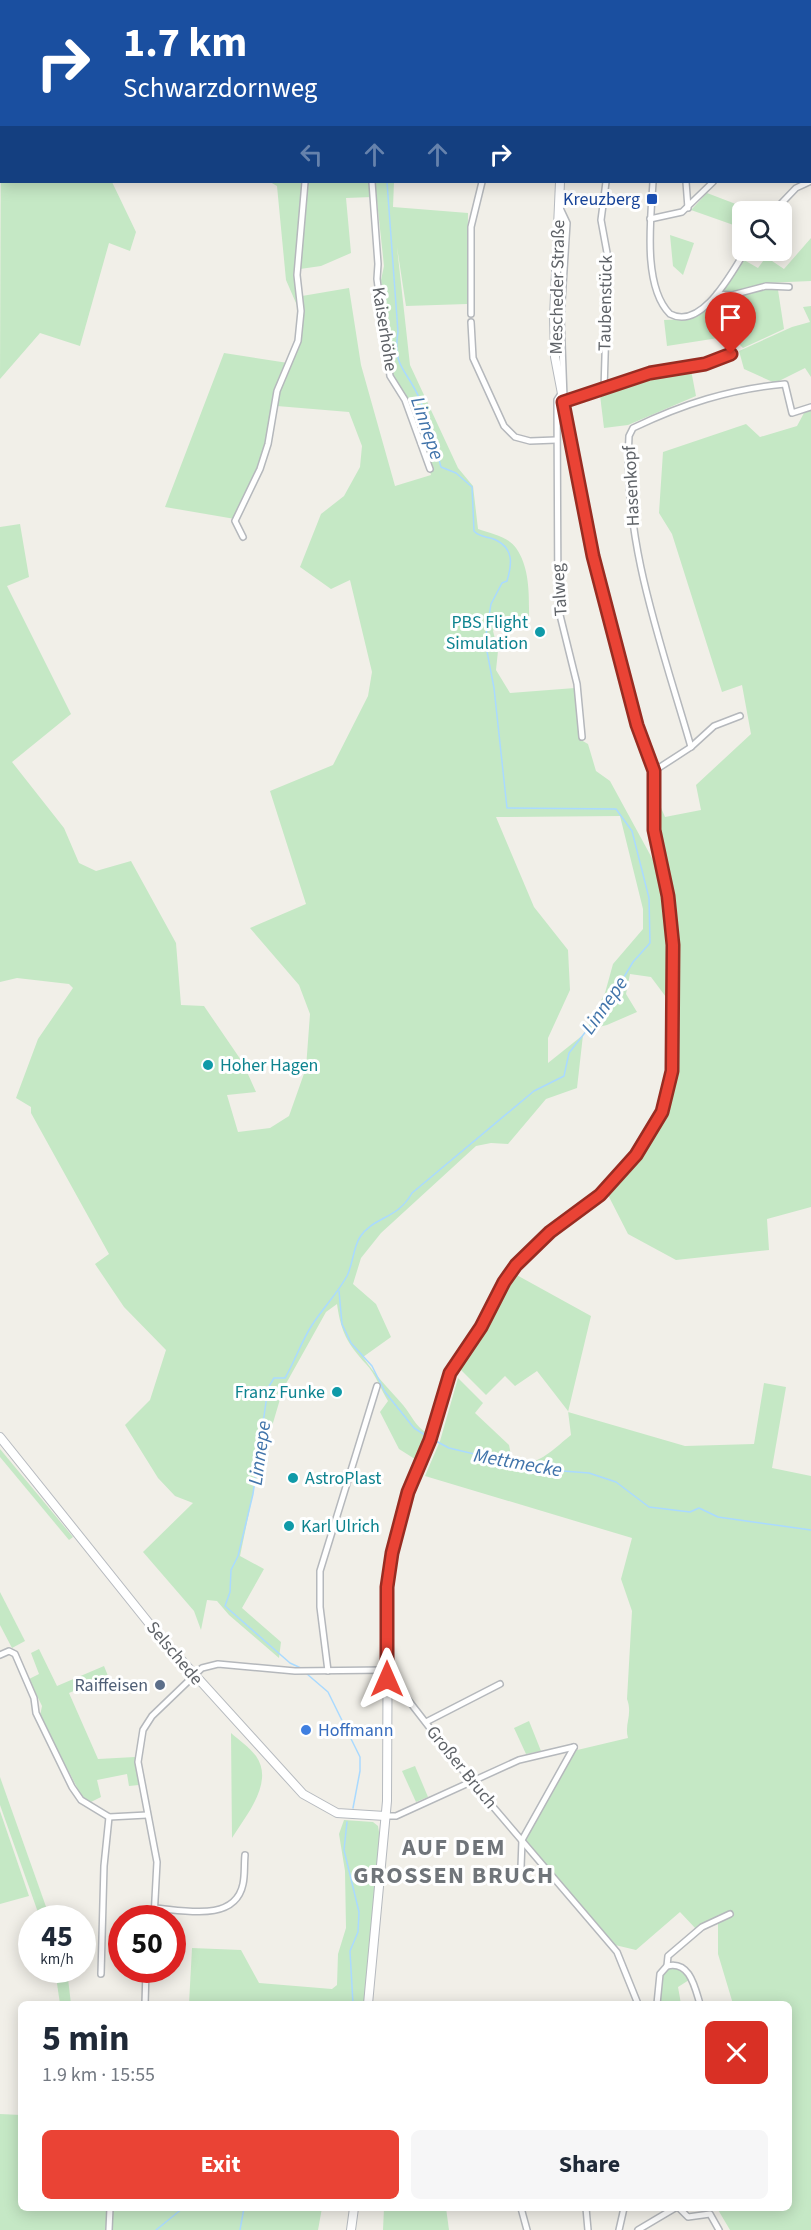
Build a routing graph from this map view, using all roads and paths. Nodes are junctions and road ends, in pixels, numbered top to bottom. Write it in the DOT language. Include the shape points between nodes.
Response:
graph roads {
  1 [pos="304,183"];
  2 [pos="372,183"];
  3 [pos="482,183"];
  4 [pos="560,183"];
  5 [pos="606,183"];
  6 [pos="653,183"];
  7 [pos="686,183"];
  8 [pos="712,183"];
  9 [pos="807,183"];
  10 [pos="784,201"];
  11 [pos="688,208"];
  12 [pos="650,219"];
  13 [pos="739,261"];
  14 [pos="789,287"];
  15 [pos="717,294"];
  16 [pos="471,314"];
  17 [pos="471,322"];
  18 [pos="731,354"];
  19 [pos="604,390"];
  20 [pos="562,398"];
  21 [pos="811,407"];
  22 [pos="556,440"];
  23 [pos="430,469"];
  24 [pos="243,537"];
  25 [pos="740,716"];
  26 [pos="582,737"];
  27 [pos="691,747"];
  28 [pos="654,771"];
  29 [pos="377,1386"];
  30 [pos="0,1437"];
  31 [pos="0,1655"];
  32 [pos="387,1670"];
  33 [pos="328,1671"];
  34 [pos="194,1676"];
  35 [pos="387,1681"];
  36 [pos="500,1684"];
  37 [pos="426,1722"];
  38 [pos="471,1781"];
  39 [pos="147,1815"];
  40 [pos="385,1816"];
  41 [pos="110,1817"];
  42 [pos="522,1840"];
  43 [pos="245,1855"];
  44 [pos="521,1867"];
  45 [pos="155,1905"];
  46 [pos="186,1910"];
  47 [pos="730,1914"];
  48 [pos="667,1966"];
  49 [pos="101,1974"];
  50 [pos="146,1983"];
  51 [pos="145,2001"];
  52 [pos="368,2001"];
  53 [pos="637,2001"];
  54 [pos="657,2001"];
  55 [pos="699,2001"];
  56 [pos="110,2211"];
  57 [pos="354,2211"];
  58 [pos="522,2211"];
  59 [pos="586,2211"];
  60 [pos="623,2211"];
  61 [pos="675,2211"];
  62 [pos="681,2211"];
  63 [pos="109,2230"];
  64 [pos="351,2230"];
  65 [pos="527,2230"];
  66 [pos="588,2230"];
  67 [pos="619,2230"];
  68 [pos="638,2230"];
  69 [pos="719,2230"];
  1 -- 24 [label="street" via="297,275 301,311 298,341 277,391 268,444 255,483 235,521"];
  2 -- 23 [label="street, Kaiserhöhe" via="377,279 390,376 405,400"];
  3 -- 16 [label="street" via="471,227"];
  4 -- 20 [label="main road, Mescheder Straße" via="554,336"];
  5 -- 19 [label="street, Taubenstück" via="601,220 608,258"];
  6 -- 12 [label="street"];
  7 -- 11 [label="street"];
  8 -- 11 [label="street"];
  9 -- 10 [label="street"];
  11 -- 12 [label="street" via="675,216"];
  12 -- 15 [label="street" via="650,257 668,312 688,316"];
  13 -- 15 [label="street"];
  14 -- 15 [label="street" via="766,286"];
  17 -- 22 [label="street" via="473,358 504,426 516,437 530,441"];
  18 -- 19 [label="street" via="705,364 650,373"];
  19 -- 20 [label="street"];
  20 -- 22 [label="street, Talweg" via="557,400"];
  20 -- 28 [label="main road, Mescheder Straße" via="593,556 637,725"];
  21 -- 27 [label="street, Hasenkopf" via="792,413 785,384 744,388 689,403 633,428 629,436 637,552"];
  22 -- 26 [label="street, Talweg" via="558,607 577,684"];
  25 -- 27 [label="street" via="714,726"];
  27 -- 28 [label="street"];
  28 -- 32 [label="main road, Mescheder Straße" via="654,830 668,896 673,945 673,1058 665,1104 657,1123 614,1182 550,1232 511,1270 481,1327 450,1373 408,1492 390,1562"];
  29 -- 33 [label="street" via="320,1571"];
  30 -- 34 [label="main road, Selschede"];
  31 -- 41 [label="street" via="9,1651 15,1654 34,1698 36,1713 72,1787 81,1800"];
  32 -- 33 [label="street"];
  32 -- 35 [label="main road, Mescheder Straße"];
  33 -- 34 [label="street" via="218,1664 202,1668"];
  34 -- 39 [label="street" via="163,1704 143,1730 138,1762"];
  34 -- 40 [label="main road, Selschede" via="303,1794 337,1813"];
  35 -- 37 [label="street, Großer Bruch" via="395,1683"];
  35 -- 40 [label="main road, Mescheder Straße"];
  36 -- 37 [label="street"];
  37 -- 38 [label="street, Großer Bruch"];
  38 -- 40 [label="street" via="396,1816"];
  38 -- 42 [label="street, Großer Bruch"];
  38 -- 42 [label="street" via="529,1756 574,1747"];
  39 -- 41 [label="street"];
  39 -- 45 [label="street" via="157,1862"];
  40 -- 52 [label="main road, Mescheder Straße"];
  41 -- 49 [label="street" via="104,1866"];
  42 -- 44 [label="street"];
  42 -- 53 [label="street, Großer Bruch" via="617,1952"];
  43 -- 46 [label="street" via="243,1884 231,1904 210,1912"];
  47 -- 48 [label="street" via="702,1927 668,1956"];
  48 -- 54 [label="street" via="660,1974"];
  48 -- 55 [label="street" via="676,1965 687,1971"];
  50 -- 51 [label="street"];
  56 -- 63 [label="street"];
  57 -- 64 [label="main road"];
  58 -- 65 [label="street"];
  59 -- 66 [label="street"];
  60 -- 67 [label="street"];
  61 -- 68 [label="street"];
  62 -- 69 [label="street" via="688,2217 710,2214"];
}
